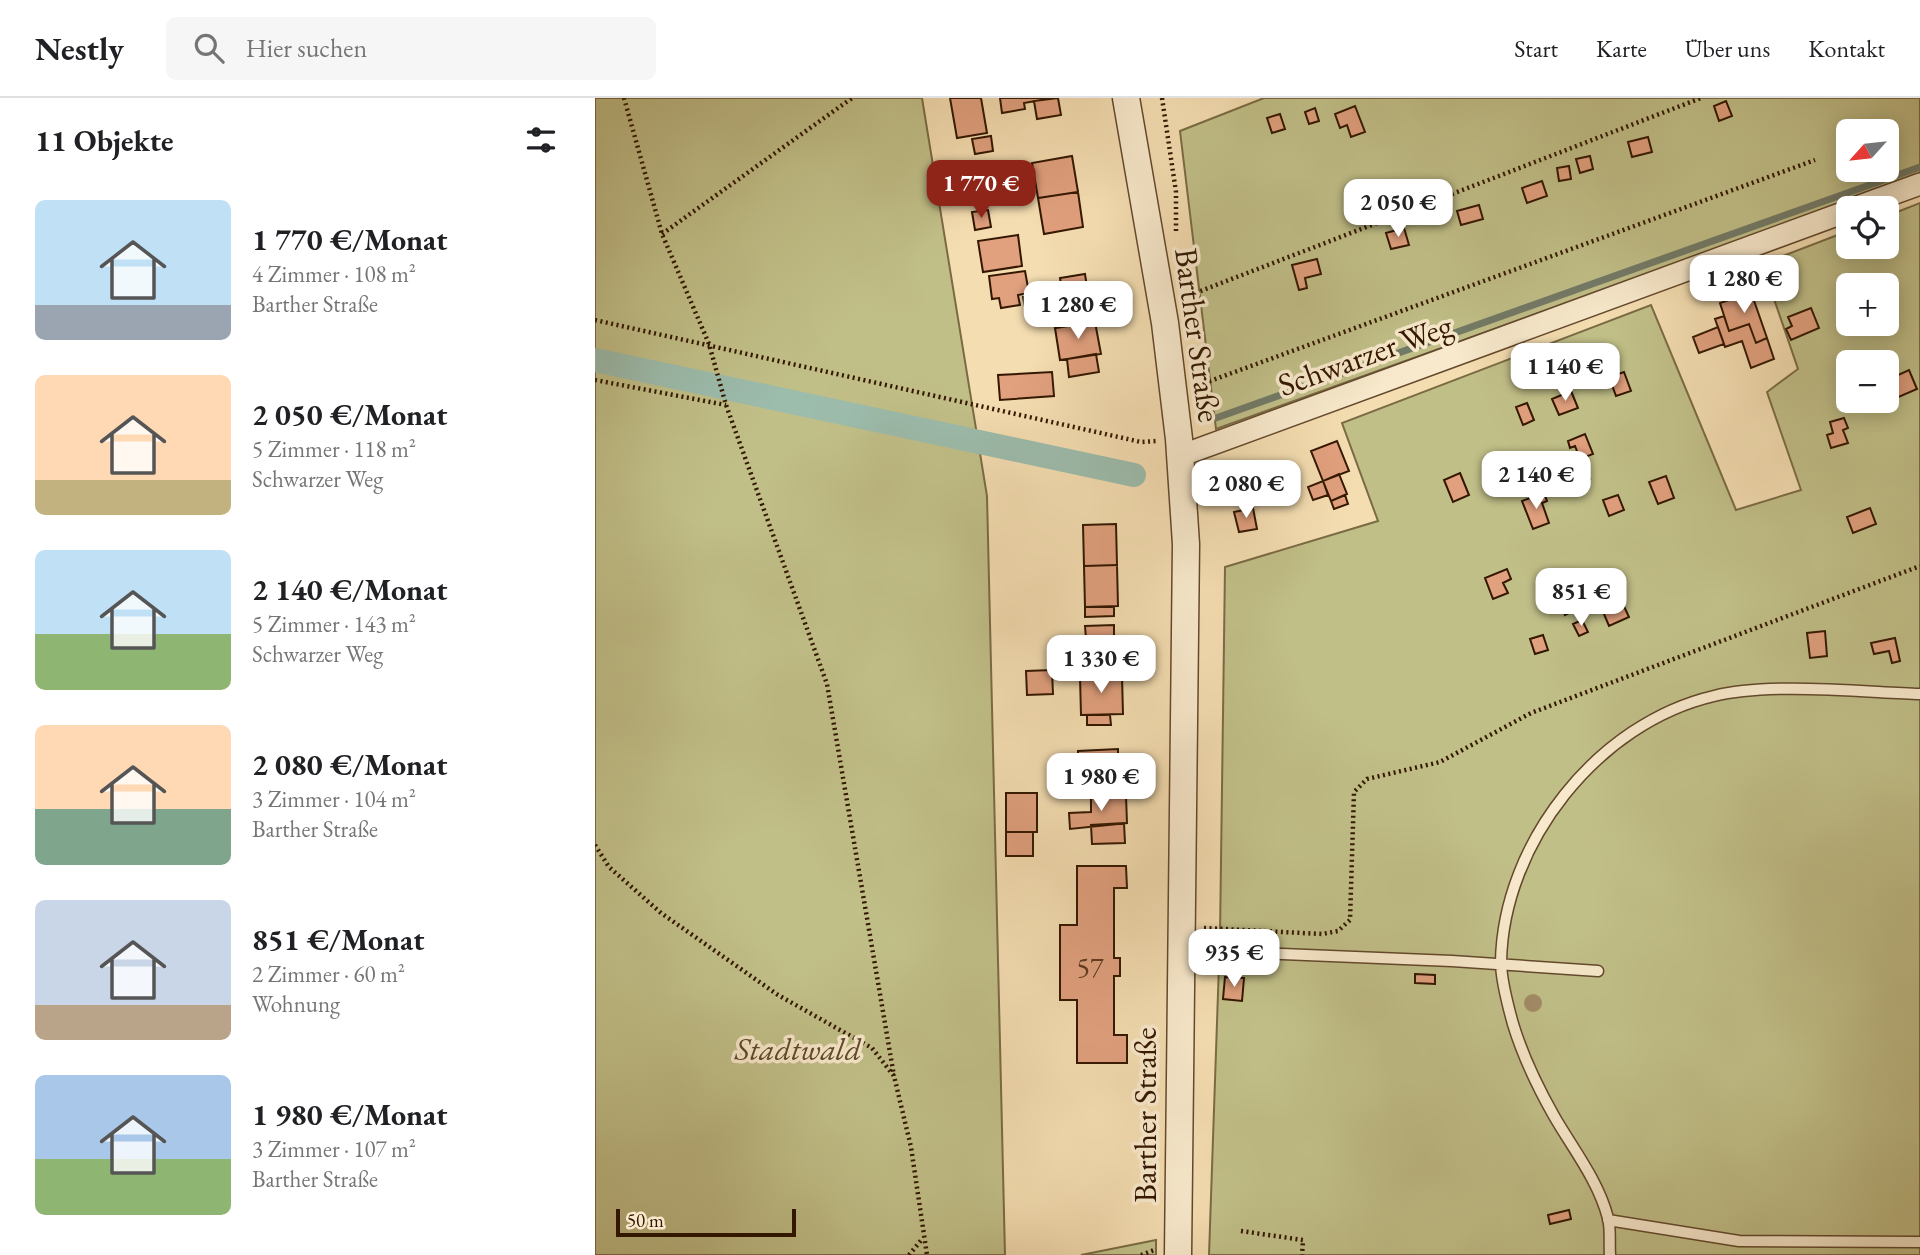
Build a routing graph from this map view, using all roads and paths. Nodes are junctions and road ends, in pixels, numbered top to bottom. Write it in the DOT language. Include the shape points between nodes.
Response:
graph roads {
  1 [pos="624,98"];
  2 [pos="852,98"];
  3 [pos="1126,98"];
  4 [pos="1701,98"];
  5 [pos="1815,160"];
  6 [pos="1920,184"];
  7 [pos="1887,196"];
  8 [pos="1836,215"];
  9 [pos="663,234"];
  10 [pos="1184,298"];
  11 [pos="595,320"];
  12 [pos="709,344"];
  13 [pos="595,380"];
  14 [pos="1199,385"];
  15 [pos="726,405"];
  16 [pos="1179,447"];
  17 [pos="1920,566"];
  18 [pos="1920,694"];
  19 [pos="595,845"];
  20 [pos="1202,928"];
  21 [pos="1180,950"];
  22 [pos="1501,965"];
  23 [pos="1598,971"];
  24 [pos="894,1076"];
  25 [pos="1608,1220"];
  26 [pos="1241,1231"];
  27 [pos="924,1237"];
  28 [pos="1920,1242"];
  29 [pos="909,1255"];
  30 [pos="927,1255"];
  31 [pos="1178,1255"];
  32 [pos="1301,1255"];
  33 [pos="1610,1255"];
  1 -- 9 [label="path"];
  2 -- 9 [label="path"];
  3 -- 16 [label="street, Barther Straße" via="1165,323"];
  4 -- 10 [label="path"];
  5 -- 14 [label="path"];
  6 -- 7 [label="street"];
  8 -- 16 [label="street, Schwarzer Weg"];
  9 -- 12 [label="path"];
  11 -- 12 [label="path"];
  12 -- 15 [label="path"];
  12 -- 16 [label="path"];
  13 -- 15 [label="path"];
  15 -- 24 [label="path" via="827,684"];
  16 -- 21 [label="street, Barther Straße" via="1186,544"];
  17 -- 20 [label="path" via="1531,713 1440,762 1367,779 1354,792 1349,920 1338,931"];
  18 -- 22 [label="lane" via="1763,691 1715,695 1674,709 1633,731 1584,772 1525,859 1505,921"];
  19 -- 24 [label="path" via="609,867 661,913 778,995 872,1048"];
  21 -- 22 [label="lane"];
  21 -- 31 [label="street, Barther Straße"];
  22 -- 23 [label="lane"];
  22 -- 25 [label="lane" via="1512,1021 1528,1068 1591,1175"];
  24 -- 27 [label="path" via="911,1147"];
  25 -- 28 [label="lane" via="1738,1241"];
  25 -- 33 [label="lane"];
  26 -- 32 [label="path" via="1303,1240"];
  27 -- 29 [label="path"];
  27 -- 30 [label="path"];
}
